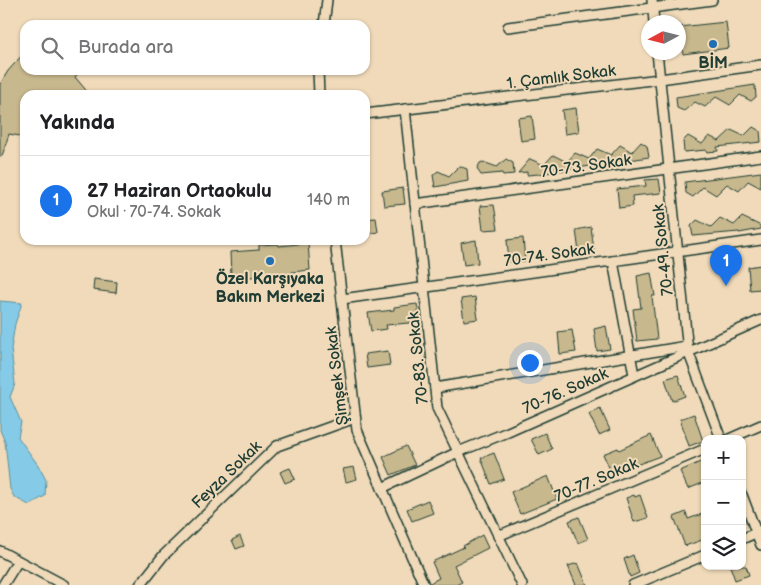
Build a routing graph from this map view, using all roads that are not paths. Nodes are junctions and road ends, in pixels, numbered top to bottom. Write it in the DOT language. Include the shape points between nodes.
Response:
graph roads {
  1 [pos="327,0"];
  2 [pos="712,0"];
  3 [pos="652,4"];
  4 [pos="325,20"];
  5 [pos="508,27"];
  6 [pos="658,60"];
  7 [pos="761,65"];
  8 [pos="318,75"];
  9 [pos="660,79"];
  10 [pos="319,90"];
  11 [pos="405,109"];
  12 [pos="370,113"];
  13 [pos="761,156"];
  14 [pos="669,169"];
  15 [pos="415,204"];
  16 [pos="761,240"];
  17 [pos="336,245"];
  18 [pos="678,252"];
  19 [pos="613,261"];
  20 [pos="424,287"];
  21 [pos="342,299"];
  22 [pos="761,320"];
  23 [pos="688,349"];
  24 [pos="629,356"];
  25 [pos="634,375"];
  26 [pos="435,388"];
  27 [pos="355,418"];
  28 [pos="761,425"];
  29 [pos="720,435"];
  30 [pos="738,435"];
  31 [pos="701,451"];
  32 [pos="458,452"];
  33 [pos="382,488"];
  34 [pos="746,504"];
  35 [pos="759,532"];
  36 [pos="498,536"];
  37 [pos="746,537"];
  38 [pos="761,545"];
  39 [pos="0,551"];
  40 [pos="701,557"];
  41 [pos="18,561"];
  42 [pos="3,585"];
  43 [pos="64,585"];
  44 [pos="140,585"];
  45 [pos="424,585"];
  46 [pos="522,585"];
  47 [pos="633,585"];
  1 -- 4 [label="street"];
  2 -- 3 [label="street"];
  3 -- 5 [label="street"];
  6 -- 9 [label="street, 70-49. Sokak"];
  7 -- 9 [label="street, 1. Çamlık Sokak"];
  8 -- 10 [label="street"];
  9 -- 11 [label="street, 1. Çamlık Sokak"];
  9 -- 14 [label="street, 70-49. Sokak"];
  11 -- 12 [label="street, 1. Çamlık Sokak"];
  11 -- 15 [label="street, 70-83. Sokak"];
  13 -- 14 [label="street, 70-73. Sokak"];
  14 -- 15 [label="street, 70-73. Sokak"];
  14 -- 18 [label="street, 70-49. Sokak"];
  15 -- 20 [label="street, 70-83. Sokak"];
  16 -- 18 [label="street, 70-74. Sokak"];
  17 -- 21 [label="street, Şimşek Sokak"];
  18 -- 19 [label="street, 70-74. Sokak"];
  18 -- 23 [label="street, 70-49. Sokak"];
  19 -- 20 [label="street, 70-74. Sokak"];
  19 -- 24 [label="street"];
  20 -- 21 [label="street, 70-74. Sokak"];
  20 -- 26 [label="street, 70-83. Sokak"];
  21 -- 27 [label="street, Şimşek Sokak"];
  22 -- 23 [label="street, 70-76. Sokak"];
  23 -- 24 [label="street"];
  23 -- 25 [label="street, 70-76. Sokak"];
  23 -- 29 [label="street, 70-49. Sokak"];
  24 -- 25 [label="street"];
  24 -- 26 [label="street"];
  25 -- 32 [label="street, 70-76. Sokak"];
  26 -- 32 [label="street, 70-83. Sokak" via="437,408"];
  27 -- 33 [label="street, Şimşek Sokak"];
  27 -- 44 [label="street, Feyza Sokak" via="277,446 163,556"];
  28 -- 30 [label="street"];
  31 -- 36 [label="street, 70-77. Sokak"];
  32 -- 33 [label="street, 70-76. Sokak"];
  32 -- 36 [label="street, 70-83. Sokak"];
  33 -- 45 [label="street, Şimşek Sokak"];
  34 -- 35 [label="street"];
  35 -- 37 [label="street"];
  35 -- 38 [label="street"];
  36 -- 46 [label="street, 70-83. Sokak"];
  39 -- 41 [label="street"];
  40 -- 47 [label="street"];
  41 -- 42 [label="street"];
  41 -- 43 [label="street"];
}
